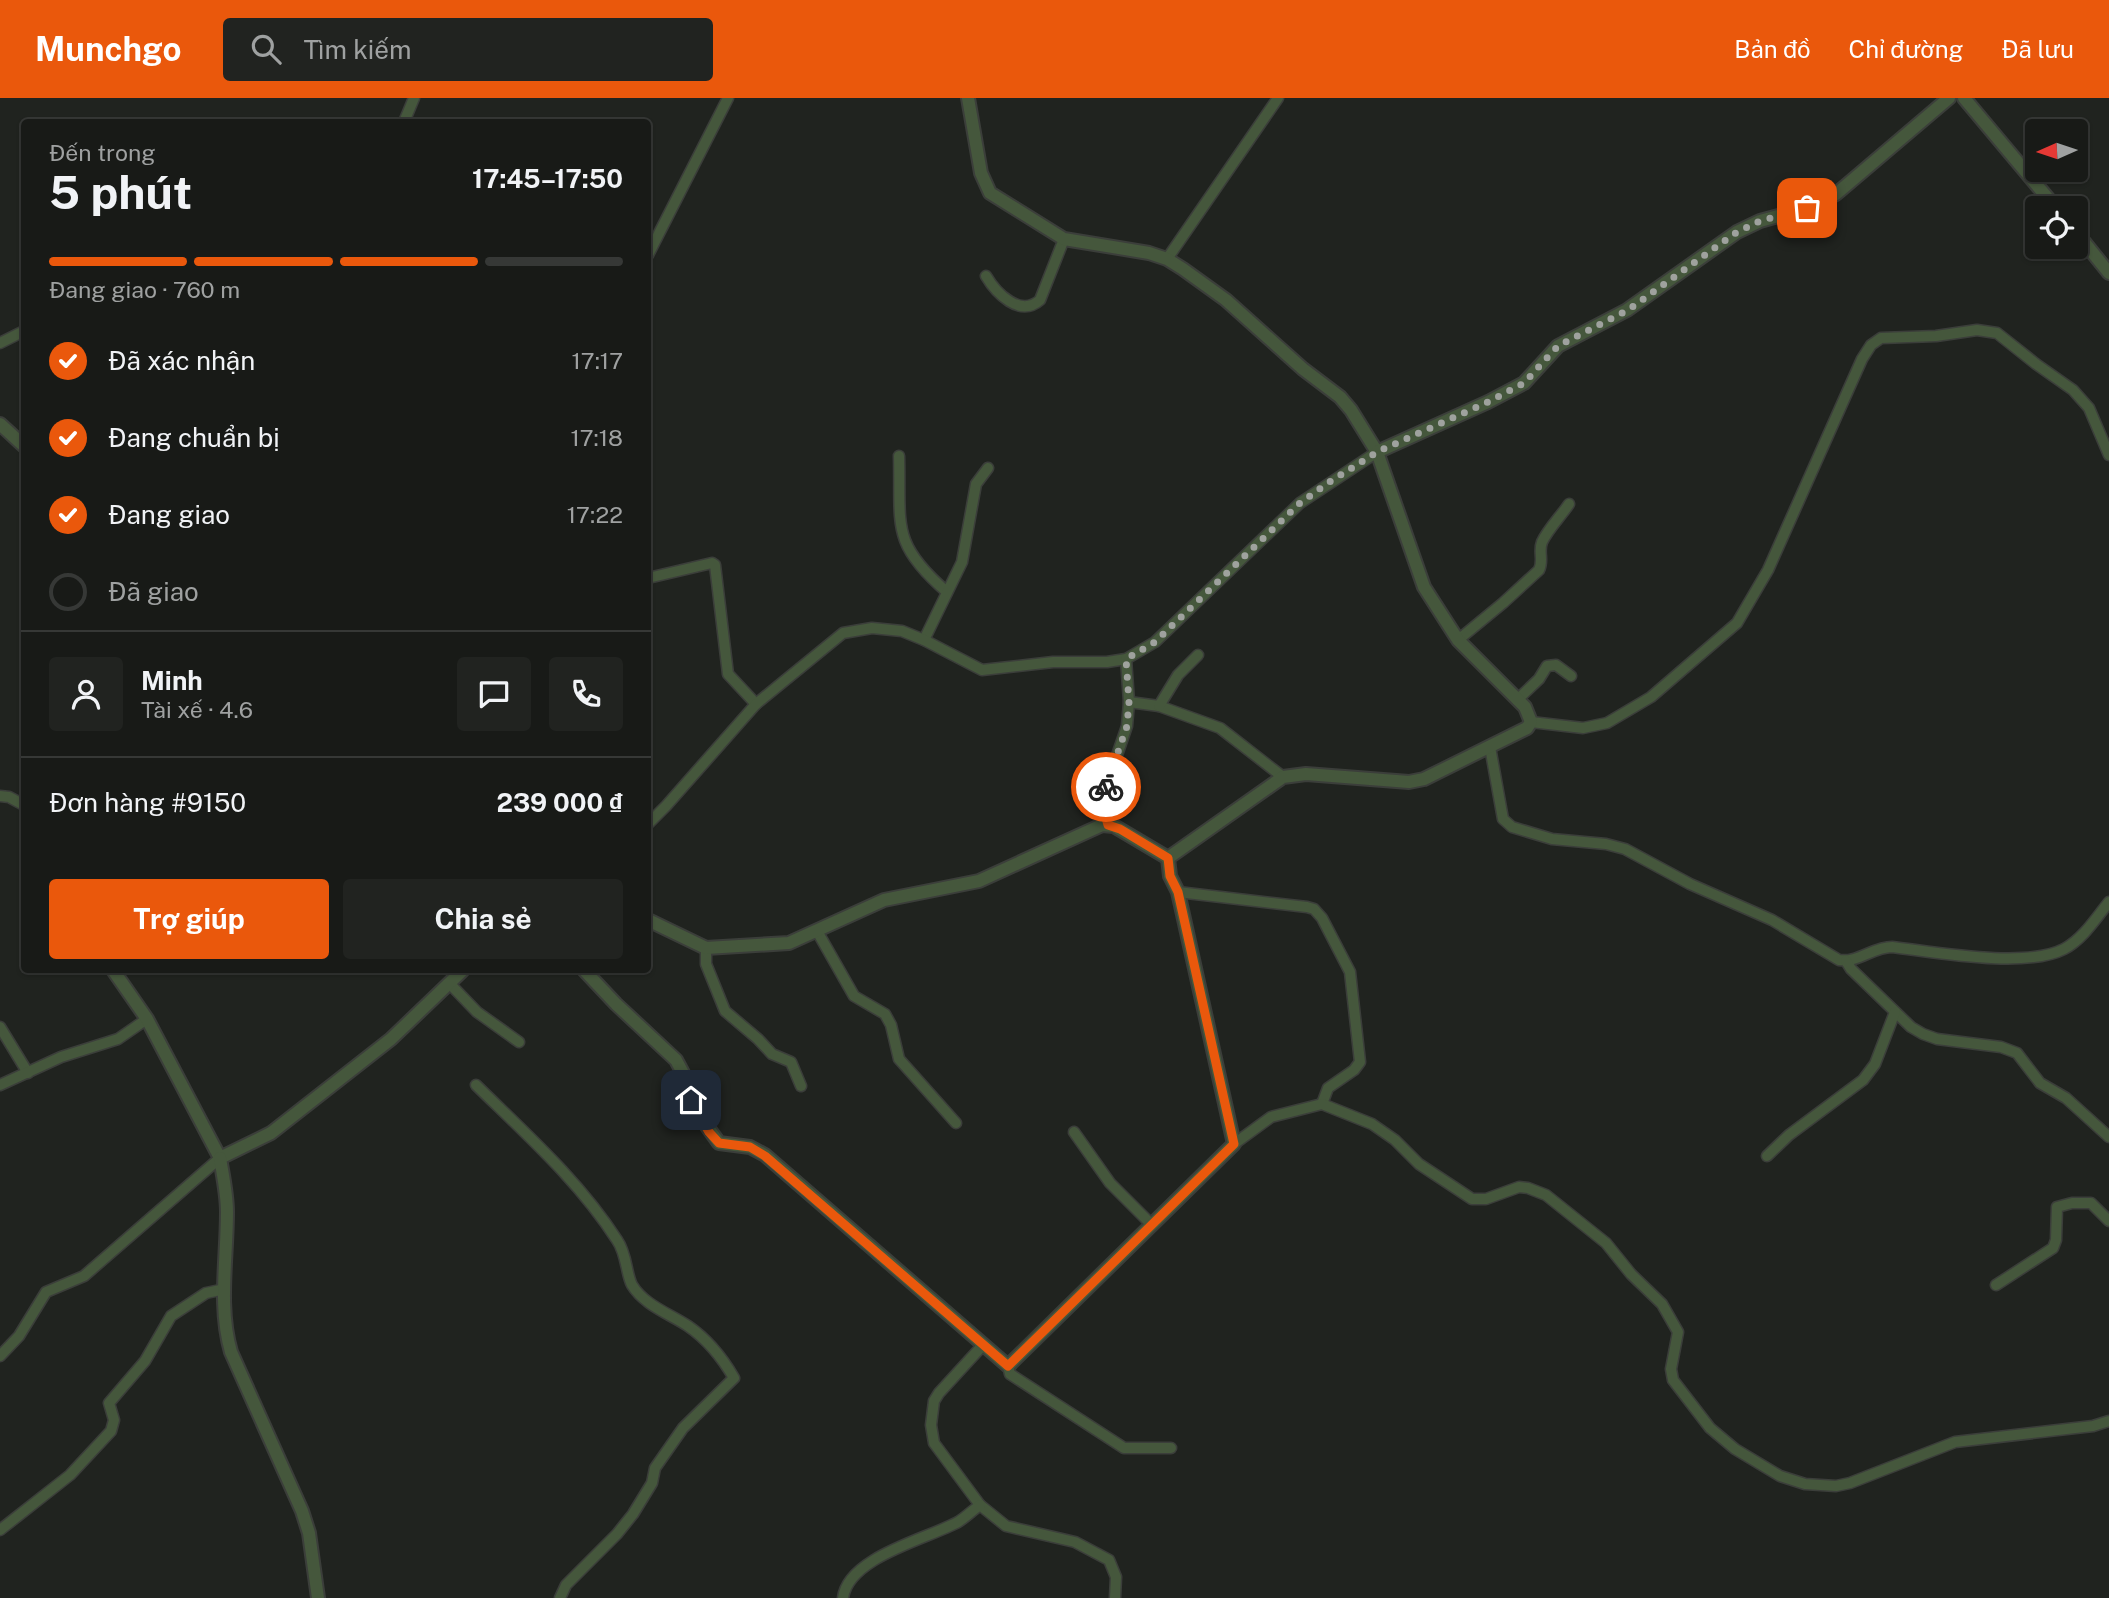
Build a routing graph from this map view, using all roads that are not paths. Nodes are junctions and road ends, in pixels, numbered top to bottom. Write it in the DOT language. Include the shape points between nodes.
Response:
graph roads {
  1 [pos="414,98"];
  2 [pos="728,98"];
  3 [pos="968,98"];
  4 [pos="1278,98"];
  5 [pos="1949,98"];
  6 [pos="1965,98"];
  7 [pos="405,119"];
  8 [pos="2046,196"];
  9 [pos="1064,239"];
  10 [pos="2088,247"];
  11 [pos="651,250"];
  12 [pos="1167,259"];
  13 [pos="2109,273"];
  14 [pos="986,276"];
  15 [pos="21,332"];
  16 [pos="0,343"];
  17 [pos="0,424"];
  18 [pos="21,443"];
  19 [pos="1377,452"];
  20 [pos="2109,455"];
  21 [pos="899,456"];
  22 [pos="988,468"];
  23 [pos="1569,504"];
  24 [pos="651,577"];
  25 [pos="947,592"];
  26 [pos="924,640"];
  27 [pos="1458,640"];
  28 [pos="1198,655"];
  29 [pos="1126,659"];
  30 [pos="1570,676"];
  31 [pos="1517,700"];
  32 [pos="1129,702"];
  33 [pos="756,704"];
  34 [pos="1159,706"];
  35 [pos="1531,722"];
  36 [pos="1490,747"];
  37 [pos="1283,777"];
  38 [pos="0,796"];
  39 [pos="21,803"];
  40 [pos="651,821"];
  41 [pos="1108,825"];
  42 [pos="1168,858"];
  43 [pos="1178,892"];
  44 [pos="2109,902"];
  45 [pos="651,921"];
  46 [pos="817,931"];
  47 [pos="706,948"];
  48 [pos="1846,961"];
  49 [pos="115,973"];
  50 [pos="460,973"];
  51 [pos="587,973"];
  52 [pos="450,984"];
  53 [pos="1895,1012"];
  54 [pos="147,1019"];
  55 [pos="0,1027"];
  56 [pos="519,1042"];
  57 [pos="28,1073"];
  58 [pos="0,1085"];
  59 [pos="476,1085"];
  60 [pos="800,1086"];
  61 [pos="1322,1104"];
  62 [pos="956,1123"];
  63 [pos="1074,1132"];
  64 [pos="2109,1137"];
  65 [pos="1234,1144"];
  66 [pos="1766,1156"];
  67 [pos="220,1158"];
  68 [pos="2109,1221"];
  69 [pos="1152,1225"];
  70 [pos="1996,1285"];
  71 [pos="225,1289"];
  72 [pos="983,1345"];
  73 [pos="0,1356"];
  74 [pos="1008,1366"];
  75 [pos="2109,1421"];
  76 [pos="1171,1448"];
  77 [pos="980,1505"];
  78 [pos="0,1530"];
  79 [pos="318,1598"];
  80 [pos="560,1598"];
  81 [pos="843,1598"];
  82 [pos="1115,1598"];
  1 -- 7 [label="street"];
  2 -- 11 [label="street"];
  3 -- 9 [label="street" via="985,186 996,198"];
  4 -- 12 [label="street"];
  5 -- 19 [label="street" via="1836,194 1737,232 1628,310 1558,346 1524,383"];
  6 -- 8 [label="street"];
  9 -- 12 [label="street"];
  9 -- 14 [label="street" via="1035,304 1019,305 1002,298"];
  10 -- 13 [label="street"];
  12 -- 19 [label="street" via="1226,300 1340,397"];
  15 -- 16 [label="street"];
  17 -- 18 [label="street"];
  19 -- 27 [label="street" via="1424,587"];
  19 -- 29 [label="street" via="1300,503 1155,642"];
  20 -- 35 [label="street" via="2089,408 2073,390 1997,333 1978,330 1881,338 1863,359 1768,570 1737,623 1651,696 1607,723 1583,728"];
  21 -- 25 [label="street" via="905,544 922,569"];
  22 -- 25 [label="street" via="976,484 965,554"];
  23 -- 27 [label="street" via="1542,542 1539,570"];
  24 -- 33 [label="street" via="715,565 728,674"];
  25 -- 26 [label="street"];
  26 -- 29 [label="street" via="982,670"];
  26 -- 33 [label="street" via="884,628 844,633"];
  27 -- 31 [label="street"];
  28 -- 34 [label="street" via="1178,675"];
  29 -- 32 [label="street"];
  30 -- 31 [label="street" via="1556,665 1547,666"];
  31 -- 35 [label="street"];
  32 -- 34 [label="street"];
  32 -- 41 [label="street" via="1124,738 1102,799"];
  33 -- 40 [label="street"];
  34 -- 37 [label="street" via="1220,728"];
  35 -- 36 [label="street"];
  36 -- 37 [label="street" via="1439,773 1409,782 1306,774"];
  36 -- 48 [label="street" via="1503,819 1508,825 1552,839 1625,849"];
  37 -- 42 [label="street"];
  38 -- 39 [label="street"];
  41 -- 42 [label="street"];
  41 -- 46 [label="street" via="979,881 884,900"];
  42 -- 43 [label="street"];
  43 -- 61 [label="street" via="1307,907 1322,918 1350,972 1360,1062 1328,1088"];
  43 -- 65 [label="street"];
  44 -- 48 [label="street" via="2079,938 2044,955 1987,958 1885,947"];
  45 -- 47 [label="street"];
  46 -- 47 [label="street" via="781,945"];
  46 -- 62 [label="street" via="854,996 886,1014 899,1059"];
  47 -- 60 [label="street" via="706,964 725,1011 772,1054 791,1062"];
  48 -- 53 [label="street"];
  49 -- 54 [label="street"];
  50 -- 52 [label="street"];
  51 -- 72 [label="street" via="676,1059 696,1111 719,1143 750,1147 765,1156"];
  52 -- 56 [label="street" via="477,1012"];
  52 -- 67 [label="street" via="391,1039 271,1133"];
  53 -- 64 [label="street" via="1910,1027 1937,1039 2010,1049 2023,1058 2040,1083 2066,1098"];
  53 -- 66 [label="street" via="1864,1080"];
  54 -- 57 [label="street" via="118,1039"];
  54 -- 67 [label="street"];
  55 -- 57 [label="street"];
  57 -- 58 [label="street"];
  59 -- 80 [label="street" via="571,1178 619,1242 631,1284 648,1302 689,1327 734,1378 683,1428 655,1468 652,1483 633,1514 566,1585"];
  61 -- 65 [label="street" via="1270,1117"];
  61 -- 75 [label="street" via="1372,1125 1472,1199 1528,1188 1546,1195 1603,1240 1660,1302 1676,1328 1671,1369 1676,1387 1718,1436 1780,1476 1836,1486 1955,1442"];
  63 -- 69 [label="street" via="1110,1183"];
  65 -- 69 [label="street"];
  67 -- 71 [label="street" via="227,1209"];
  67 -- 73 [label="street" via="83,1276 46,1292 19,1336"];
  68 -- 70 [label="street" via="2091,1203 2061,1204 2053,1248"];
  69 -- 74 [label="street"];
  71 -- 78 [label="street" via="206,1293 171,1316 145,1361 109,1403 114,1420 111,1431 70,1475"];
  71 -- 79 [label="street" via="223,1321 230,1352 302,1511"];
  72 -- 74 [label="street"];
  72 -- 77 [label="street" via="939,1393 931,1425 934,1443"];
  74 -- 76 [label="street" via="1010,1374 1124,1448"];
  77 -- 81 [label="street" via="959,1521 874,1559 850,1580"];
  77 -- 82 [label="street" via="1006,1526 1075,1542 1109,1560 1116,1577"];
}
